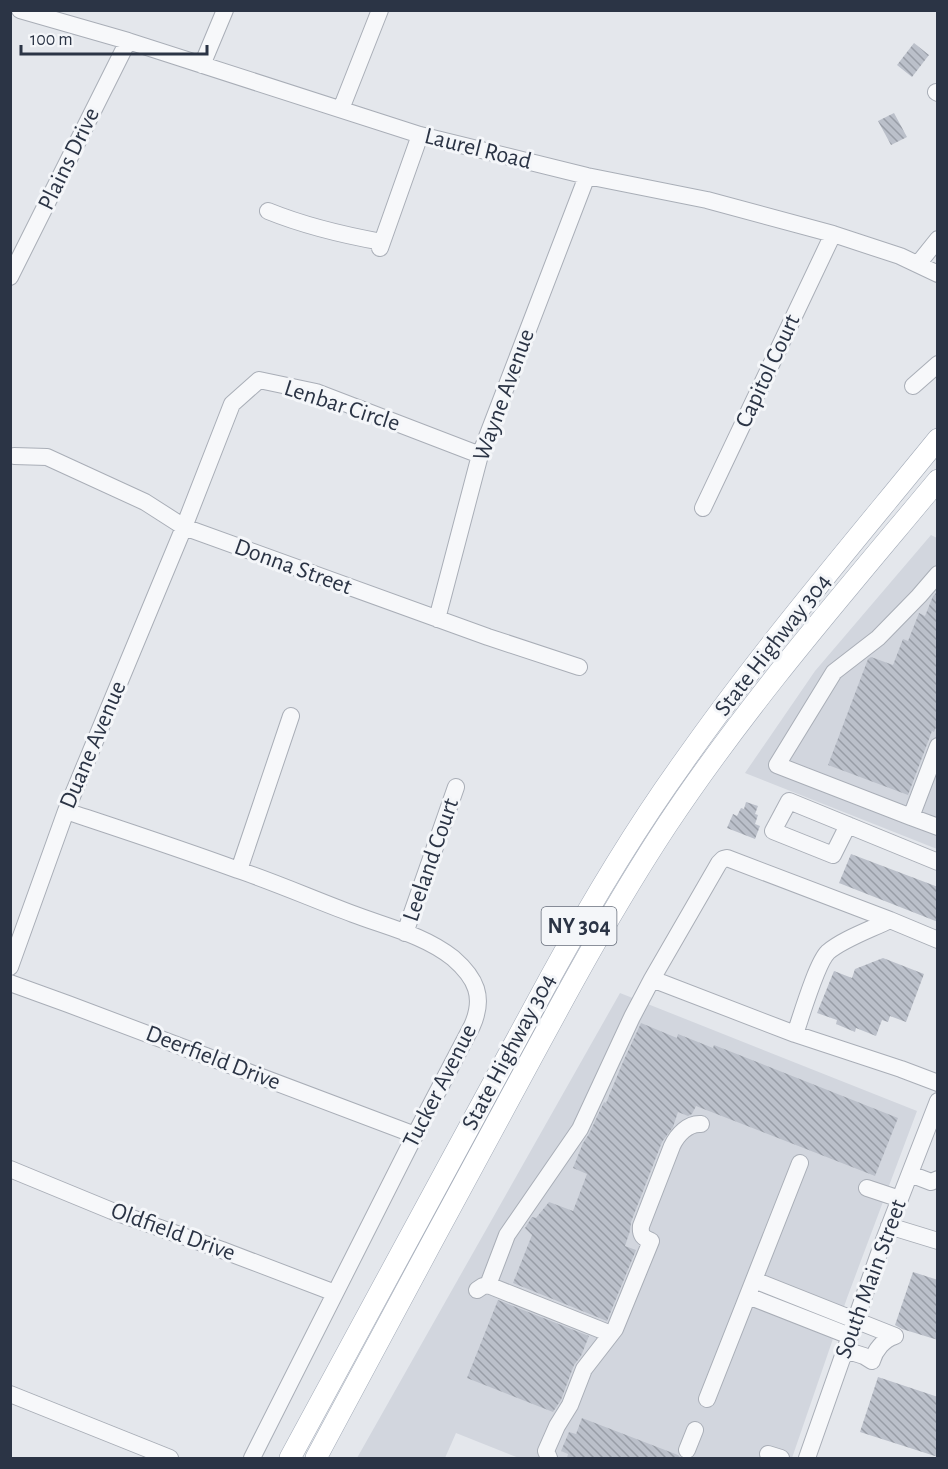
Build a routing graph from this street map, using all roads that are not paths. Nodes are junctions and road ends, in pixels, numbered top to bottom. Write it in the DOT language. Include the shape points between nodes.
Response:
graph roads {
  1 [pos="20,10"];
  2 [pos="225,10"];
  3 [pos="380,10"];
  4 [pos="128,41"];
  5 [pos="202,65"];
  6 [pos="341,110"];
  7 [pos="420,135"];
  8 [pos="587,176"];
  9 [pos="268,211"];
  10 [pos="833,234"];
  11 [pos="938,239"];
  12 [pos="918,264"];
  13 [pos="938,274"];
  14 [pos="10,277"];
  15 [pos="938,364"];
  16 [pos="913,386"];
  17 [pos="938,439"];
  18 [pos="480,455"];
  19 [pos="12,456"];
  20 [pos="938,480"];
  21 [pos="703,508"];
  22 [pos="184,527"];
  23 [pos="938,574"];
  24 [pos="437,619"];
  25 [pos="579,667"];
  26 [pos="291,716"];
  27 [pos="938,746"];
  28 [pos="456,787"];
  29 [pos="66,810"];
  30 [pos="911,817"];
  31 [pos="848,825"];
  32 [pos="938,827"];
  33 [pos="938,862"];
  34 [pos="239,870"];
  35 [pos="890,920"];
  36 [pos="405,933"];
  37 [pos="938,940"];
  38 [pos="10,967"];
  39 [pos="652,979"];
  40 [pos="10,983"];
  41 [pos="795,1034"];
  42 [pos="938,1083"];
  43 [pos="938,1101"];
  44 [pos="701,1124"];
  45 [pos="415,1135"];
  46 [pos="800,1162"];
  47 [pos="10,1169"];
  48 [pos="910,1174"];
  49 [pos="938,1179"];
  50 [pos="867,1188"];
  51 [pos="900,1199"];
  52 [pos="889,1226"];
  53 [pos="938,1241"];
  54 [pos="754,1280"];
  55 [pos="335,1293"];
  56 [pos="748,1296"];
  57 [pos="855,1320"];
  58 [pos="611,1334"];
  59 [pos="847,1343"];
  60 [pos="10,1394"];
  61 [pos="707,1399"];
  62 [pos="695,1430"];
  63 [pos="687,1450"];
  64 [pos="548,1455"];
  65 [pos="170,1458"];
  66 [pos="252,1458"];
  67 [pos="290,1458"];
  68 [pos="316,1458"];
  69 [pos="807,1458"];
  1 -- 4 [label="street, Laurel Road"];
  2 -- 5 [label="street"];
  3 -- 6 [label="street"];
  4 -- 5 [label="street, Laurel Road"];
  4 -- 14 [label="street, Plains Drive"];
  5 -- 6 [label="street, Laurel Road"];
  6 -- 7 [label="street, Laurel Road"];
  7 -- 8 [label="street, Laurel Road"];
  7 -- 9 [label="street" via="381,245"];
  8 -- 10 [label="street, Laurel Road" via="707,200"];
  8 -- 18 [label="street, Wayne Avenue"];
  10 -- 12 [label="street, Laurel Road"];
  10 -- 21 [label="street, Capitol Court"];
  11 -- 12 [label="street"];
  12 -- 13 [label="street, Laurel Road"];
  15 -- 16 [label="street"];
  17 -- 67 [label="main road, State Highway 304 / NY 304" via="734,693 618,859 540,995"];
  18 -- 22 [label="street, Lenbar Circle" via="316,392 259,380 232,404"];
  18 -- 24 [label="street, Wayne Avenue"];
  19 -- 22 [label="street, Donna Street" via="47,457 145,502"];
  20 -- 68 [label="main road, State Highway 304 / NY 304" via="751,707 636,874 573,982"];
  22 -- 24 [label="street, Donna Street"];
  22 -- 29 [label="street, Duane Avenue"];
  23 -- 30 [label="street" via="878,638 834,672 777,765"];
  24 -- 25 [label="street, Donna Street"];
  26 -- 34 [label="street"];
  27 -- 30 [label="street"];
  28 -- 36 [label="street, Leeland Court"];
  29 -- 34 [label="street, Tucker Avenue"];
  29 -- 38 [label="street, Duane Avenue"];
  30 -- 32 [label="street"];
  31 -- 33 [label="street"];
  34 -- 36 [label="street, Tucker Avenue"];
  35 -- 37 [label="street"];
  35 -- 39 [label="street" via="727,858 718,863"];
  35 -- 41 [label="street" via="827,953"];
  36 -- 45 [label="street, Tucker Avenue" via="454,960 475,985 479,999 472,1026"];
  39 -- 41 [label="street"];
  39 -- 58 [label="street" via="580,1129 507,1235 482,1287"];
  40 -- 45 [label="street, Deerfield Drive"];
  41 -- 42 [label="street"];
  43 -- 48 [label="street, South Main Street"];
  44 -- 58 [label="street" via="690,1126 672,1146 640,1226 642,1236 651,1241"];
  45 -- 55 [label="street, Tucker Avenue"];
  46 -- 54 [label="street"];
  47 -- 55 [label="street, Oldfield Drive"];
  48 -- 49 [label="street" via="931,1182"];
  48 -- 51 [label="street, South Main Street"];
  50 -- 51 [label="street"];
  51 -- 52 [label="street, South Main Street"];
  52 -- 53 [label="street"];
  52 -- 57 [label="street, South Main Street"];
  54 -- 56 [label="street"];
  54 -- 57 [label="street"];
  55 -- 66 [label="street, Tucker Avenue"];
  56 -- 59 [label="street"];
  56 -- 61 [label="street"];
  57 -- 59 [label="street, South Main Street"];
  57 -- 59 [label="street" via="895,1336 874,1353 872,1361"];
  58 -- 64 [label="street" via="584,1369"];
  59 -- 69 [label="street, South Main Street"];
  60 -- 65 [label="street"];
  62 -- 63 [label="street"];
}
